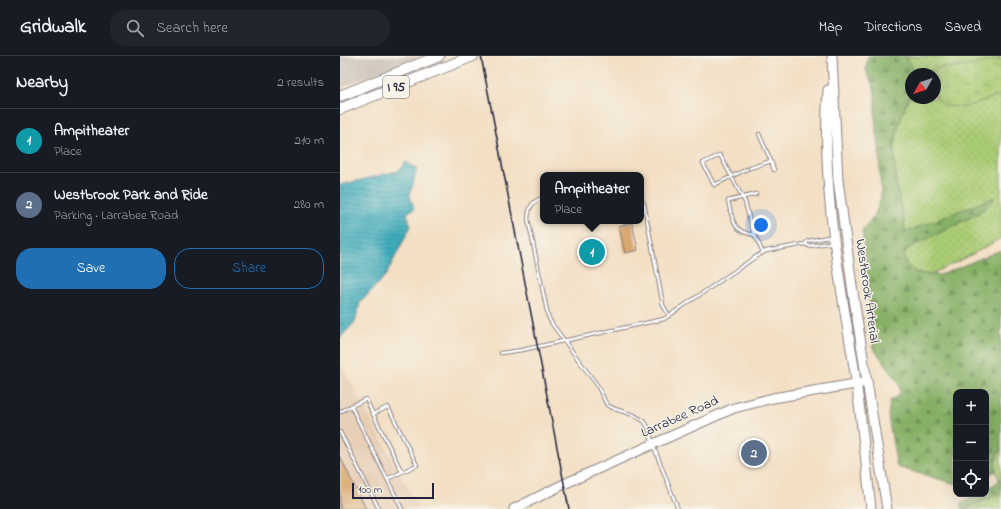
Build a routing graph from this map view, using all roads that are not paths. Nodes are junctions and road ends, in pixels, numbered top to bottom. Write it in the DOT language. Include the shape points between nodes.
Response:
graph roads {
  1 [pos="439,56"];
  2 [pos="473,56"];
  3 [pos="832,56"];
  4 [pos="832,76"];
  5 [pos="340,96"];
  6 [pos="340,109"];
  7 [pos="759,134"];
  8 [pos="771,161"];
  9 [pos="774,170"];
  10 [pos="731,176"];
  11 [pos="756,194"];
  12 [pos="742,197"];
  13 [pos="540,199"];
  14 [pos="644,204"];
  15 [pos="755,235"];
  16 [pos="845,238"];
  17 [pos="832,240"];
  18 [pos="805,244"];
  19 [pos="763,253"];
  20 [pos="669,317"];
  21 [pos="564,341"];
  22 [pos="501,353"];
  23 [pos="867,382"];
  24 [pos="856,384"];
  25 [pos="351,406"];
  26 [pos="340,412"];
  27 [pos="373,414"];
  28 [pos="340,432"];
  29 [pos="653,445"];
  30 [pos="402,472"];
  31 [pos="387,479"];
  32 [pos="379,509"];
  33 [pos="402,509"];
  34 [pos="514,509"];
  35 [pos="678,509"];
  36 [pos="871,509"];
  37 [pos="887,509"];
  1 -- 5 [label="highway, I 95"];
  2 -- 6 [label="highway, I 95"];
  3 -- 4 [label="main road, Westbrook Arterial"];
  4 -- 16 [label="main road, Westbrook Arterial" via="838,180"];
  4 -- 17 [label="main road, Westbrook Arterial" via="827,105"];
  7 -- 8 [label="lane"];
  8 -- 9 [label="lane"];
  8 -- 10 [label="lane"];
  10 -- 10 [label="lane" via="720,155 702,163 714,185"];
  10 -- 12 [label="lane"];
  11 -- 12 [label="lane"];
  12 -- 15 [label="lane"];
  12 -- 15 [label="lane" via="728,201 733,220 744,234"];
  13 -- 21 [label="lane" via="529,208 528,219 548,316"];
  14 -- 20 [label="lane" via="664,305"];
  15 -- 19 [label="lane"];
  16 -- 17 [label="lane"];
  16 -- 23 [label="main road, Westbrook Arterial"];
  17 -- 18 [label="lane" via="829,243 809,246"];
  17 -- 18 [label="lane" via="828,237"];
  17 -- 24 [label="main road, Westbrook Arterial"];
  18 -- 19 [label="lane"];
  19 -- 20 [label="lane"];
  20 -- 21 [label="lane"];
  21 -- 22 [label="lane"];
  21 -- 29 [label="lane" via="597,385 607,404 644,421"];
  23 -- 24 [label="main road, Larrabee Road"];
  23 -- 37 [label="main road, Westbrook Arterial"];
  24 -- 29 [label="main road, Larrabee Road" via="773,398 734,408"];
  24 -- 36 [label="main road, Westbrook Arterial"];
  25 -- 26 [label="lane"];
  25 -- 27 [label="lane" via="366,399"];
  25 -- 31 [label="lane"];
  27 -- 30 [label="lane"];
  27 -- 30 [label="lane" via="388,407 417,465"];
  28 -- 32 [label="lane"];
  29 -- 34 [label="main road, Larrabee Road"];
  29 -- 35 [label="lane"];
  30 -- 31 [label="lane"];
  31 -- 33 [label="lane"];
}
